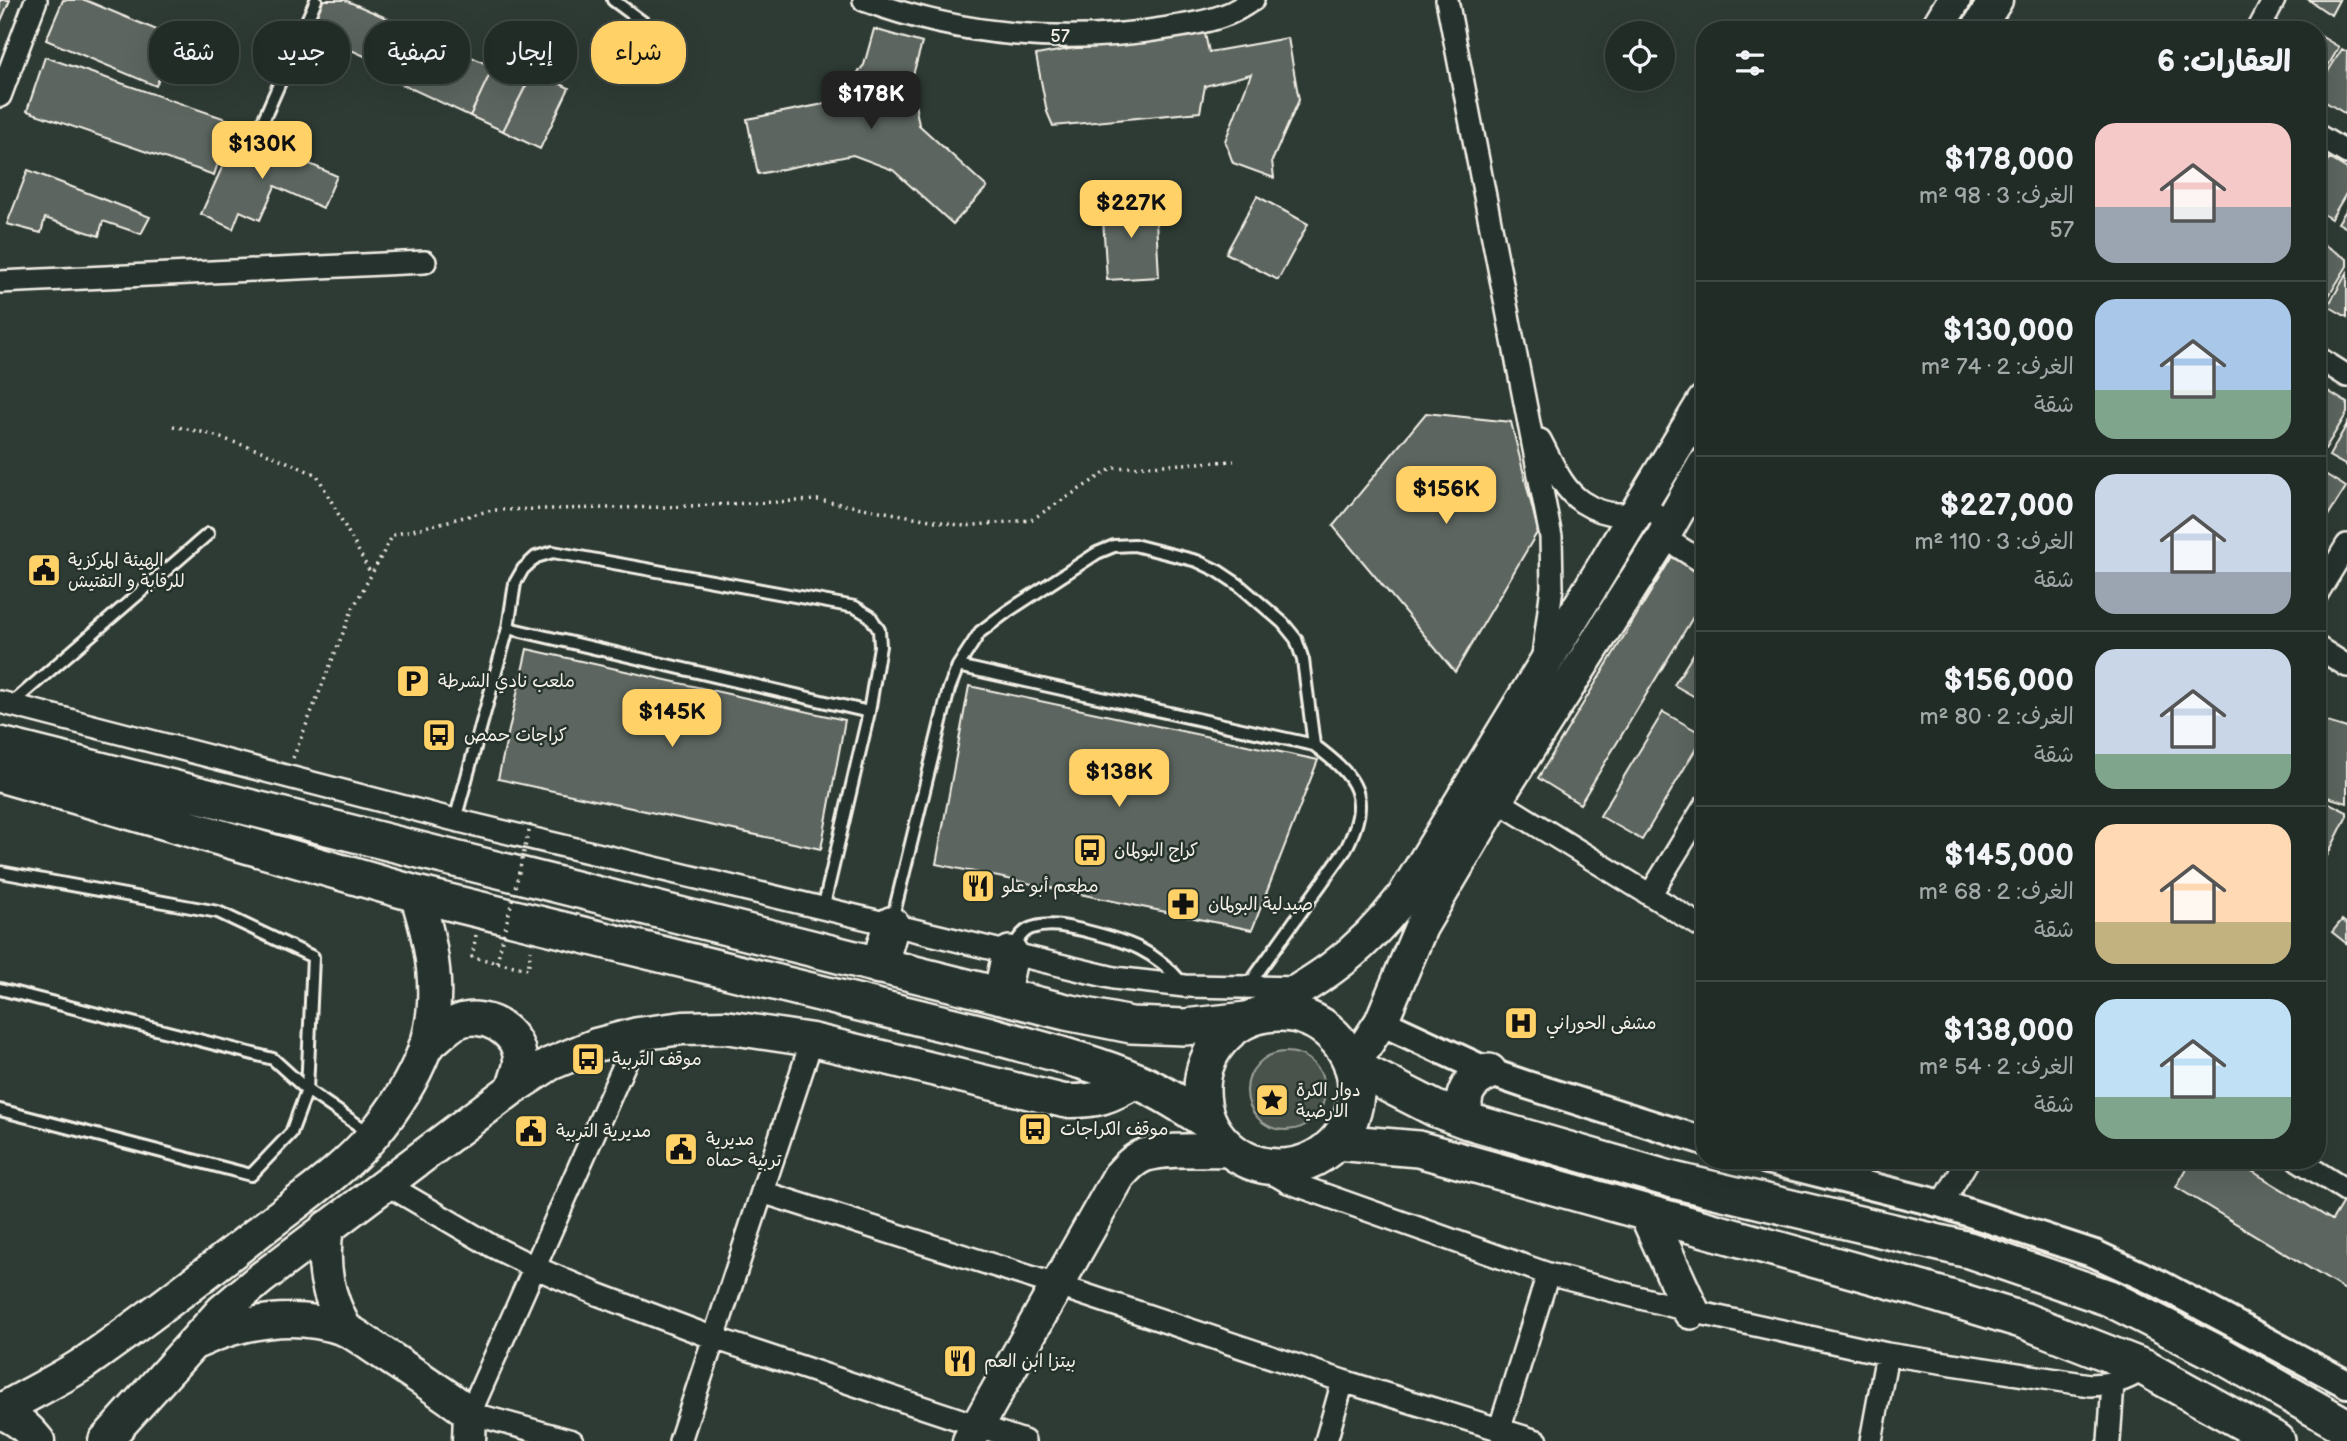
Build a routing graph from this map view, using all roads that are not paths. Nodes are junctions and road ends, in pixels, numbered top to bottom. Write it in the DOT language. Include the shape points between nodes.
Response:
graph roads {
  1 [pos="36,0"];
  2 [pos="316,0"];
  3 [pos="613,0"];
  4 [pos="864,0"];
  5 [pos="1253,0"];
  6 [pos="1447,0"];
  7 [pos="1954,0"];
  8 [pos="1996,0"];
  9 [pos="2274,0"];
  10 [pos="641,21"];
  11 [pos="1941,21"];
  12 [pos="1983,21"];
  13 [pos="2263,21"];
  14 [pos="0,96"];
  15 [pos="259,130"];
  16 [pos="2326,140"];
  17 [pos="2347,153"];
  18 [pos="425,262"];
  19 [pos="0,282"];
  20 [pos="2326,362"];
  21 [pos="2347,376"];
  22 [pos="1696,414"];
  23 [pos="1528,418"];
  24 [pos="1696,479"];
  25 [pos="1635,513"];
  26 [pos="208,534"];
  27 [pos="1662,537"];
  28 [pos="2347,545"];
  29 [pos="1696,559"];
  30 [pos="2326,573"];
  31 [pos="508,628"];
  32 [pos="2326,653"];
  33 [pos="958,666"];
  34 [pos="2347,666"];
  35 [pos="1541,667"];
  36 [pos="6,703"];
  37 [pos="869,712"];
  38 [pos="0,745"];
  39 [pos="1314,745"];
  40 [pos="0,774"];
  41 [pos="1496,800"];
  42 [pos="454,820"];
  43 [pos="1696,820"];
  44 [pos="0,872"];
  45 [pos="416,894"];
  46 [pos="1650,895"];
  47 [pos="823,909"];
  48 [pos="1696,923"];
  49 [pos="891,925"];
  50 [pos="1010,954"];
  51 [pos="879,966"];
  52 [pos="1185,986"];
  53 [pos="0,989"];
  54 [pos="1001,996"];
  55 [pos="1247,1003"];
  56 [pos="1381,1022"];
  57 [pos="638,1034"];
  58 [pos="812,1040"];
  59 [pos="425,1047"];
  60 [pos="1352,1066"];
  61 [pos="1489,1072"];
  62 [pos="1136,1081"];
  63 [pos="513,1088"];
  64 [pos="307,1090"];
  65 [pos="0,1110"];
  66 [pos="1468,1121"];
  67 [pos="1208,1122"];
  68 [pos="373,1136"];
  69 [pos="1696,1138"];
  70 [pos="1336,1142"];
  71 [pos="1244,1158"];
  72 [pos="1803,1169"];
  73 [pos="1963,1169"];
  74 [pos="2312,1169"];
  75 [pos="386,1184"];
  76 [pos="2347,1191"];
  77 [pos="762,1192"];
  78 [pos="1942,1203"];
  79 [pos="1647,1213"];
  80 [pos="327,1227"];
  81 [pos="534,1267"];
  82 [pos="1548,1274"];
  83 [pos="1056,1285"];
  84 [pos="1691,1311"];
  85 [pos="346,1330"];
  86 [pos="714,1338"];
  87 [pos="188,1346"];
  88 [pos="1887,1354"];
  89 [pos="2145,1368"];
  90 [pos="2344,1376"];
  91 [pos="1343,1381"];
  92 [pos="2113,1384"];
  93 [pos="0,1412"];
  94 [pos="469,1427"];
  95 [pos="2347,1427"];
  96 [pos="1499,1431"];
  97 [pos="973,1433"];
  98 [pos="38,1441"];
  99 [pos="105,1441"];
  100 [pos="572,1441"];
  101 [pos="680,1441"];
  102 [pos="1024,1441"];
  103 [pos="1326,1441"];
  104 [pos="1537,1441"];
  105 [pos="1871,1441"];
  106 [pos="2109,1441"];
  107 [pos="2277,1441"];
  1 -- 14 [label="street"];
  2 -- 15 [label="lane"];
  3 -- 10 [label="lane"];
  4 -- 5 [label="street, 57" via="951,25 1069,36 1188,24 1226,15"];
  6 -- 23 [label="street"];
  7 -- 11 [label="main road"];
  8 -- 12 [label="main road"];
  9 -- 13 [label="street"];
  16 -- 17 [label="street"];
  18 -- 19 [label="street"];
  20 -- 21 [label="street"];
  22 -- 25 [label="main road"];
  23 -- 25 [label="street" via="1560,479 1579,500 1610,514"];
  23 -- 35 [label="street" via="1552,562"];
  24 -- 27 [label="main road"];
  25 -- 27 [label="street" via="1643,510 1659,516 1664,524"];
  25 -- 35 [label="main road"];
  26 -- 36 [label="lane"];
  27 -- 29 [label="street"];
  27 -- 41 [label="main road"];
  28 -- 30 [label="street"];
  31 -- 37 [label="lane"];
  31 -- 37 [label="lane" via="515,583 523,569 536,557 553,552 855,607 870,616 880,638"];
  31 -- 42 [label="lane"];
  32 -- 34 [label="street"];
  33 -- 39 [label="lane"];
  33 -- 39 [label="lane" via="980,632 1008,611 1097,552 1134,545 1218,571 1283,623 1296,639 1303,660"];
  33 -- 49 [label="lane"];
  35 -- 55 [label="main road" via="1403,897 1368,939 1304,989"];
  36 -- 42 [label="street"];
  37 -- 47 [label="lane"];
  38 -- 51 [label="main road"];
  39 -- 55 [label="lane" via="1354,782 1360,808 1356,830"];
  40 -- 45 [label="main road"];
  41 -- 46 [label="street"];
  41 -- 56 [label="main road" via="1421,927"];
  42 -- 47 [label="street"];
  43 -- 46 [label="street"];
  44 -- 64 [label="lane" via="218,912 313,957"];
  45 -- 59 [label="main road" via="434,970 433,1009"];
  45 -- 62 [label="main road" via="990,1035"];
  46 -- 48 [label="street"];
  47 -- 49 [label="street"];
  49 -- 50 [label="street"];
  49 -- 51 [label="main road"];
  50 -- 52 [label="street" via="1114,978"];
  50 -- 52 [label="lane" via="1030,928 1060,925 1139,947 1166,965"];
  50 -- 54 [label="main road"];
  51 -- 54 [label="main road"];
  52 -- 55 [label="street"];
  53 -- 64 [label="lane" via="273,1059"];
  54 -- 55 [label="main road" via="1131,1026 1185,1027"];
  55 -- 60 [label="main road" via="1321,1025 1340,1043"];
  55 -- 67 [label="main road" via="1211,1052 1202,1074 1201,1098"];
  56 -- 60 [label="main road"];
  56 -- 61 [label="street"];
  57 -- 58 [label="main road" via="725,1027"];
  57 -- 63 [label="main road" via="550,1063"];
  57 -- 81 [label="street"];
  58 -- 62 [label="main road" via="1064,1101 1113,1095"];
  58 -- 77 [label="street"];
  59 -- 63 [label="main road" via="455,1023 477,1019 498,1024 517,1046 520,1061"];
  59 -- 68 [label="main road" via="393,1109"];
  60 -- 66 [label="main road"];
  60 -- 70 [label="main road" via="1354,1106"];
  61 -- 66 [label="main road" via="1468,1087 1463,1104"];
  61 -- 69 [label="street"];
  62 -- 67 [label="main road"];
  63 -- 75 [label="main road"];
  64 -- 65 [label="lane" via="291,1133 251,1175"];
  64 -- 68 [label="lane"];
  66 -- 95 [label="main road" via="1673,1180 1969,1250 2109,1298"];
  67 -- 71 [label="main road" via="1217,1138"];
  68 -- 93 [label="main road" via="347,1163 227,1258 81,1365"];
  70 -- 71 [label="main road" via="1301,1165 1280,1168"];
  70 -- 79 [label="main road" via="1418,1149"];
  71 -- 82 [label="street" via="1288,1182"];
  71 -- 83 [label="main road" via="1164,1152 1131,1162"];
  72 -- 78 [label="street"];
  73 -- 78 [label="street"];
  74 -- 76 [label="street"];
  75 -- 80 [label="main road"];
  75 -- 81 [label="street"];
  77 -- 83 [label="street"];
  77 -- 86 [label="street"];
  78 -- 90 [label="street" via="2095,1254"];
  79 -- 84 [label="main road"];
  79 -- 89 [label="main road" via="2025,1321"];
  80 -- 85 [label="main road" via="326,1280"];
  80 -- 87 [label="main road" via="222,1311"];
  81 -- 86 [label="street"];
  81 -- 94 [label="street"];
  82 -- 84 [label="street"];
  82 -- 96 [label="street"];
  83 -- 91 [label="street"];
  83 -- 97 [label="main road"];
  84 -- 88 [label="street"];
  85 -- 87 [label="main road" via="314,1322 249,1323"];
  85 -- 94 [label="main road" via="440,1391"];
  86 -- 97 [label="street"];
  86 -- 101 [label="street"];
  87 -- 99 [label="main road"];
  88 -- 92 [label="street" via="2090,1385"];
  88 -- 105 [label="street"];
  89 -- 92 [label="street"];
  89 -- 107 [label="main road"];
  91 -- 96 [label="street"];
  91 -- 103 [label="street"];
  92 -- 106 [label="street"];
  93 -- 98 [label="main road" via="21,1423"];
  94 -- 100 [label="street"];
  96 -- 104 [label="street"];
  97 -- 102 [label="street"];
}
